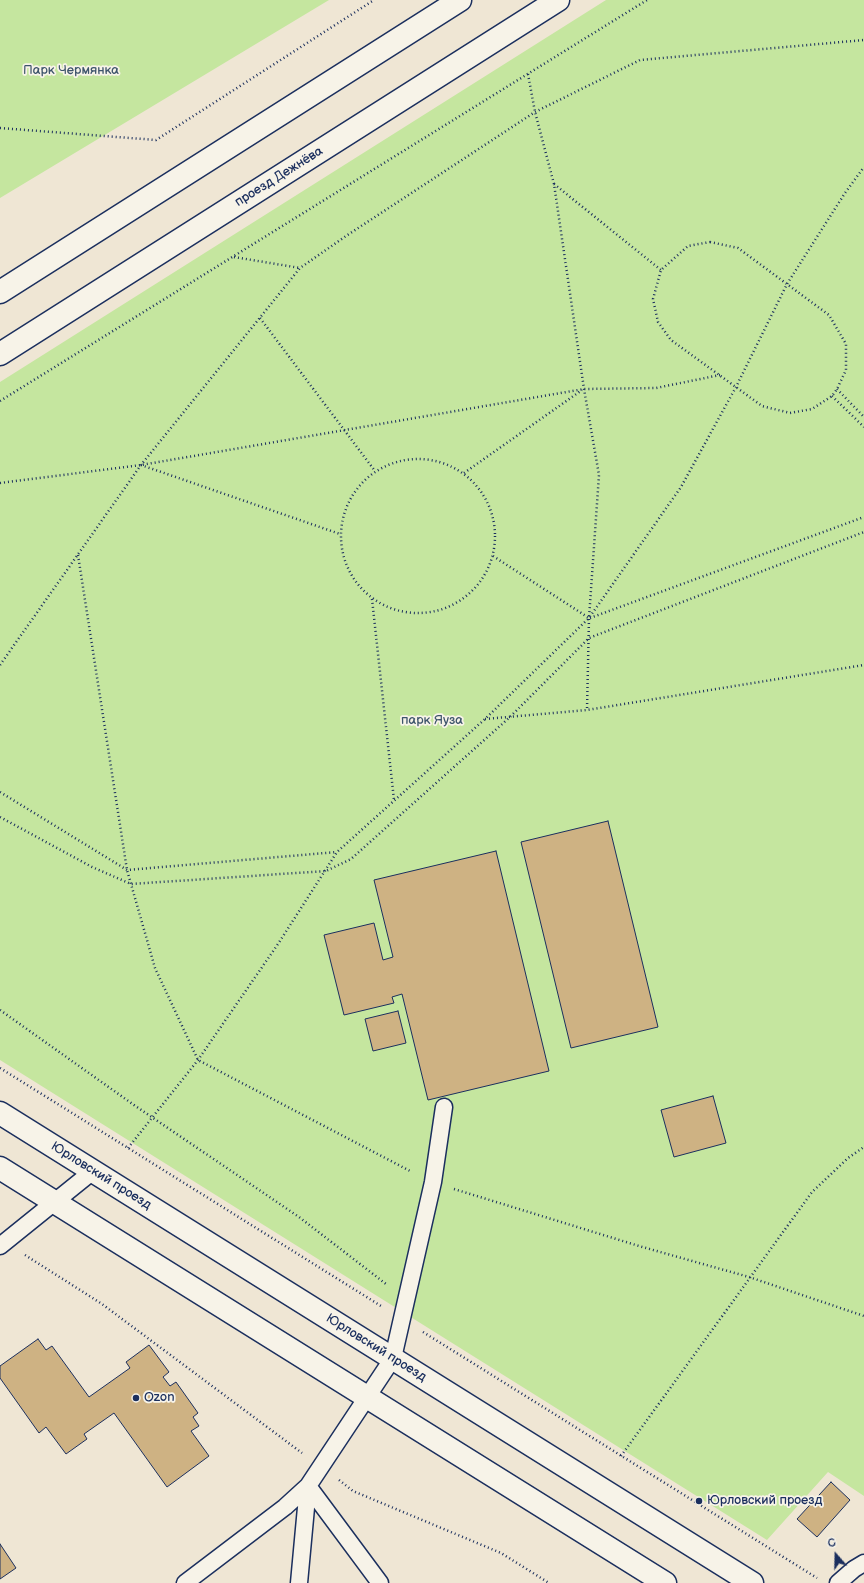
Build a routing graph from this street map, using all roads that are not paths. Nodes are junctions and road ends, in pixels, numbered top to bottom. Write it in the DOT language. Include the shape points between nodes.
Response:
graph roads {
  1 [pos="460,0"];
  2 [pos="558,0"];
  3 [pos="0,292"];
  4 [pos="0,354"];
  5 [pos="444,1107"];
  6 [pos="0,1113"];
  7 [pos="0,1168"];
  8 [pos="93,1171"];
  9 [pos="54,1202"];
  10 [pos="2,1244"];
  11 [pos="392,1358"];
  12 [pos="367,1397"];
  13 [pos="308,1486"];
  14 [pos="861,1569"];
  15 [pos="185,1583"];
  16 [pos="299,1583"];
  17 [pos="380,1583"];
  18 [pos="665,1583"];
  19 [pos="752,1583"];
  20 [pos="838,1583"];
  1 -- 3 [label="main road"];
  2 -- 4 [label="main road, проезд Дежнёва"];
  5 -- 11 [label="lane" via="433,1182"];
  6 -- 8 [label="main road, Юрловский проезд"];
  7 -- 9 [label="main road"];
  8 -- 9 [label="lane"];
  8 -- 11 [label="main road, Юрловский проезд"];
  9 -- 10 [label="lane"];
  9 -- 12 [label="main road"];
  11 -- 12 [label="lane"];
  11 -- 19 [label="main road, Юрловский проезд"];
  12 -- 13 [label="lane"];
  12 -- 18 [label="main road"];
  13 -- 15 [label="lane" via="285,1507"];
  13 -- 16 [label="lane"];
  13 -- 17 [label="lane"];
  14 -- 20 [label="lane"];
}
